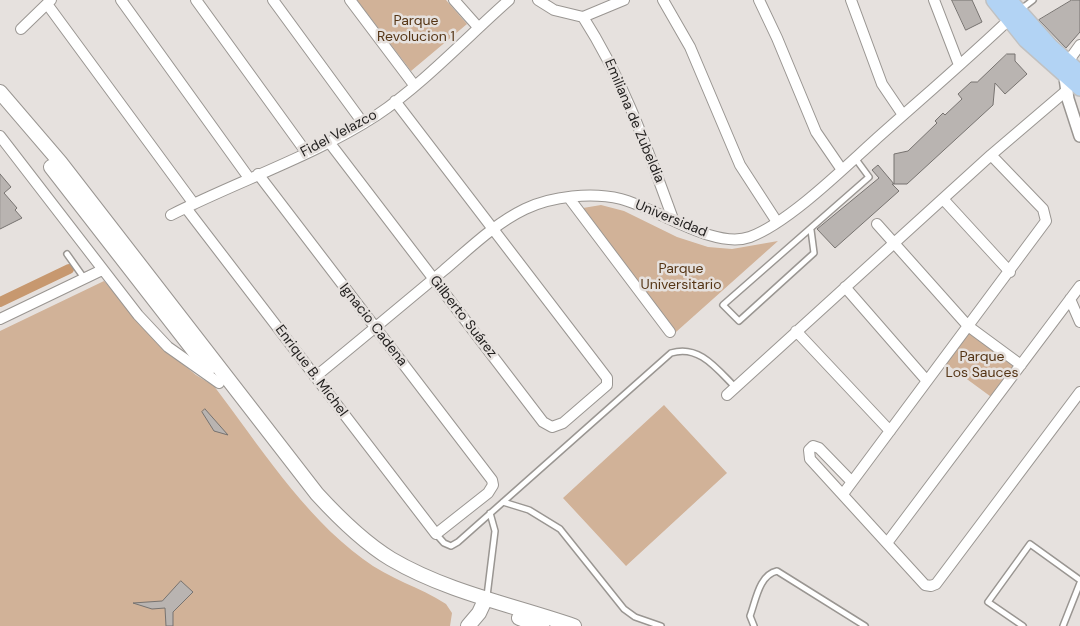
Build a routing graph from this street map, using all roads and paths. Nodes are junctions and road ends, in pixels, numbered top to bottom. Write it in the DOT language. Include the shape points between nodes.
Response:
graph roads {
  1 [pos="121,0"];
  2 [pos="196,0"];
  3 [pos="273,0"];
  4 [pos="350,0"];
  5 [pos="454,0"];
  6 [pos="509,0"];
  7 [pos="538,0"];
  8 [pos="624,0"];
  9 [pos="663,0"];
  10 [pos="759,0"];
  11 [pos="850,0"];
  12 [pos="934,0"];
  13 [pos="994,0"];
  14 [pos="1033,0"];
  15 [pos="49,2"];
  16 [pos="1012,11"];
  17 [pos="583,17"];
  18 [pos="478,27"];
  19 [pos="21,29"];
  20 [pos="1080,44"];
  21 [pos="958,65"];
  22 [pos="1066,69"];
  23 [pos="1080,73"];
  24 [pos="414,85"];
  25 [pos="1073,90"];
  26 [pos="0,92"];
  27 [pos="395,101"];
  28 [pos="0,105"];
  29 [pos="903,115"];
  30 [pos="363,124"];
  31 [pos="0,136"];
  32 [pos="1080,136"];
  33 [pos="329,142"];
  34 [pos="306,152"];
  35 [pos="991,155"];
  36 [pos="855,158"];
  37 [pos="842,170"];
  38 [pos="254,176"];
  39 [pos="569,198"];
  40 [pos="943,199"];
  41 [pos="190,206"];
  42 [pos="171,215"];
  43 [pos="673,219"];
  44 [pos="777,222"];
  45 [pos="877,224"];
  46 [pos="493,229"];
  47 [pos="811,230"];
  48 [pos="894,242"];
  49 [pos="68,254"];
  50 [pos="102,270"];
  51 [pos="1010,272"];
  52 [pos="84,279"];
  53 [pos="433,279"];
  54 [pos="1080,286"];
  55 [pos="845,287"];
  56 [pos="1070,299"];
  57 [pos="0,319"];
  58 [pos="1080,322"];
  59 [pos="968,326"];
  60 [pos="374,328"];
  61 [pos="796,331"];
  62 [pos="670,332"];
  63 [pos="1021,365"];
  64 [pos="315,377"];
  65 [pos="927,380"];
  66 [pos="219,383"];
  67 [pos="735,387"];
  68 [pos="1080,392"];
  69 [pos="727,395"];
  70 [pos="890,431"];
  71 [pos="852,482"];
  72 [pos="843,494"];
  73 [pos="503,502"];
  74 [pos="490,513"];
  75 [pos="436,534"];
  76 [pos="887,543"];
  77 [pos="1080,582"];
  78 [pos="485,602"];
  79 [pos="468,626"];
  80 [pos="542,626"];
  81 [pos="574,626"];
  82 [pos="661,626"];
  83 [pos="754,626"];
  84 [pos="865,626"];
  85 [pos="1022,626"];
  86 [pos="1063,626"];
  1 -- 38 [label="street, Ignacio Cadena"];
  2 -- 34 [label="street"];
  3 -- 30 [label="street"];
  4 -- 24 [label="street"];
  5 -- 18 [label="street"];
  6 -- 18 [label="street, Fidel Velazco"];
  7 -- 17 [label="street" via="554,10"];
  8 -- 17 [label="street"];
  9 -- 44 [label="street" via="690,47 740,165"];
  10 -- 37 [label="street" via="816,132"];
  11 -- 29 [label="street" via="882,84"];
  12 -- 21 [label="street"];
  13 -- 16 [label="main road"];
  14 -- 16 [label="lane"];
  15 -- 19 [label="street"];
  15 -- 41 [label="street, Enrique B. Michel"];
  16 -- 21 [label="street, Universidad"];
  16 -- 22 [label="main road" via="1041,56"];
  17 -- 43 [label="street, Emiliana de Zubeldia" via="621,82"];
  18 -- 24 [label="street, Fidel Velazco"];
  20 -- 22 [label="street"];
  21 -- 29 [label="street, Universidad"];
  22 -- 23 [label="main road"];
  22 -- 25 [label="main road"];
  24 -- 27 [label="street, Fidel Velazco"];
  25 -- 32 [label="street"];
  25 -- 35 [label="street"];
  26 -- 78 [label="main road" via="60,162 329,507 390,558"];
  27 -- 30 [label="street, Fidel Velazco"];
  27 -- 46 [label="street"];
  28 -- 66 [label="main road" via="27,135"];
  29 -- 36 [label="street, Universidad"];
  30 -- 33 [label="street, Fidel Velazco"];
  31 -- 50 [label="street"];
  33 -- 34 [label="street, Fidel Velazco"];
  33 -- 53 [label="street, Gilberto Suárez"];
  34 -- 38 [label="street, Fidel Velazco"];
  35 -- 40 [label="street"];
  35 -- 51 [label="street" via="1043,209 1046,217 1044,225"];
  36 -- 37 [label="street, Universidad"];
  36 -- 47 [label="lane" via="869,177"];
  37 -- 44 [label="street, Universidad"];
  38 -- 41 [label="street, Fidel Velazco"];
  38 -- 60 [label="street, Ignacio Cadena"];
  39 -- 43 [label="street, Universidad" via="597,196 620,199"];
  39 -- 46 [label="street, Universidad" via="527,208"];
  39 -- 62 [label="street"];
  40 -- 48 [label="street"];
  40 -- 51 [label="street"];
  41 -- 42 [label="street, Fidel Velazco"];
  41 -- 64 [label="street, Enrique B. Michel"];
  43 -- 44 [label="street, Universidad" via="720,237 736,239 748,238"];
  45 -- 48 [label="street"];
  46 -- 53 [label="street, Universidad"];
  46 -- 53 [label="street, Gilberto Suárez" via="607,378 607,385 563,423 548,426"];
  47 -- 47 [label="lane" via="723,305 739,321 814,253"];
  48 -- 55 [label="street"];
  48 -- 59 [label="street"];
  49 -- 52 [label="lane"];
  50 -- 52 [label="street"];
  50 -- 66 [label="street" via="168,347"];
  51 -- 59 [label="street"];
  52 -- 57 [label="street"];
  53 -- 60 [label="street, Universidad"];
  54 -- 56 [label="street"];
  55 -- 61 [label="street"];
  55 -- 65 [label="street"];
  56 -- 58 [label="street"];
  56 -- 63 [label="street"];
  59 -- 63 [label="street"];
  59 -- 65 [label="street"];
  60 -- 64 [label="street, Universidad"];
  60 -- 75 [label="street, Ignacio Cadena" via="489,474 493,485 488,493"];
  61 -- 67 [label="street"];
  61 -- 70 [label="street"];
  63 -- 76 [label="street"];
  64 -- 75 [label="street, Enrique B. Michel"];
  65 -- 70 [label="street"];
  66 -- 78 [label="main road" via="316,503 356,543 401,573"];
  67 -- 69 [label="street"];
  67 -- 73 [label="lane" via="700,355 689,350 671,354"];
  68 -- 76 [label="street" via="936,584 925,584"];
  70 -- 71 [label="street"];
  71 -- 72 [label="street"];
  71 -- 72 [label="street" via="819,448 813,446 809,450 810,459"];
  72 -- 76 [label="street"];
  73 -- 74 [label="lane"];
  73 -- 82 [label="lane" via="529,510 560,530 624,609 635,617"];
  74 -- 75 [label="lane" via="451,546"];
  74 -- 78 [label="lane" via="495,531"];
  77 -- 85 [label="lane" via="1030,544 988,602"];
  77 -- 86 [label="lane"];
  78 -- 79 [label="main road"];
  78 -- 80 [label="main road"];
  78 -- 81 [label="main road"];
  83 -- 84 [label="lane" via="750,616 764,578 777,571"];
}
